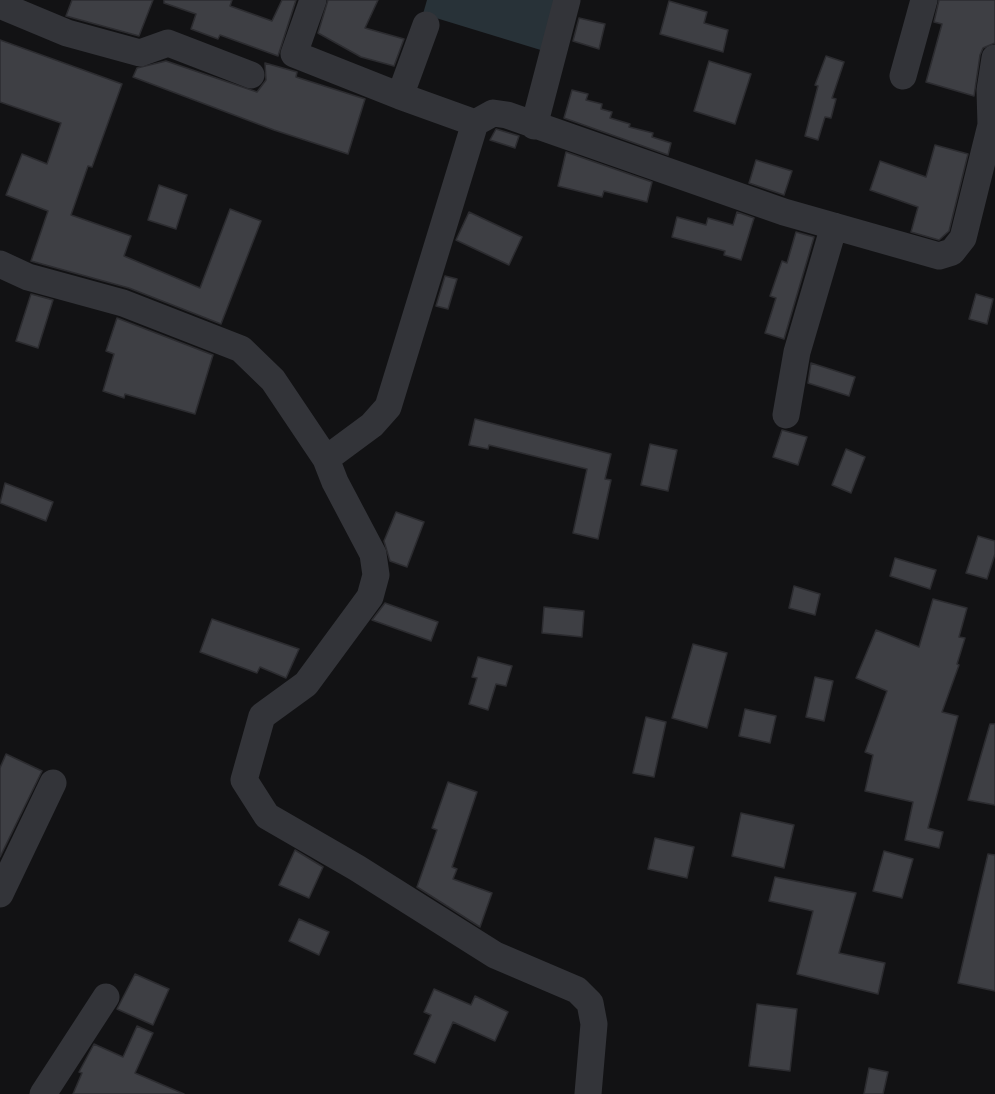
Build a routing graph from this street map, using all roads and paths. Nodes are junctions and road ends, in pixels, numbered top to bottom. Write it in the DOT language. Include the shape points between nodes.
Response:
graph roads {
  1 [pos="313,0"];
  2 [pos="567,0"];
  3 [pos="924,0"];
  4 [pos="0,5"];
  5 [pos="34,9"];
  6 [pos="426,26"];
  7 [pos="995,58"];
  8 [pos="250,75"];
  9 [pos="903,76"];
  10 [pos="400,96"];
  11 [pos="475,123"];
  12 [pos="534,126"];
  13 [pos="834,226"];
  14 [pos="0,264"];
  15 [pos="786,416"];
  16 [pos="326,459"];
  17 [pos="53,783"];
  18 [pos="0,894"];
  19 [pos="106,997"];
  20 [pos="43,1094"];
  21 [pos="588,1094"];
  1 -- 10 [label="street" via="294,54"];
  2 -- 12 [label="street"];
  3 -- 9 [label="street"];
  4 -- 5 [label="street"];
  5 -- 8 [label="street" via="67,33 140,52 168,43"];
  6 -- 10 [label="street"];
  7 -- 13 [label="street" via="990,125 963,238 952,252 939,256"];
  10 -- 11 [label="street"];
  11 -- 12 [label="street" via="493,113"];
  11 -- 16 [label="street" via="388,407 372,425"];
  12 -- 13 [label="street"];
  13 -- 15 [label="street" via="798,352"];
  14 -- 16 [label="street" via="28,278 123,303 241,349 273,380"];
  16 -- 21 [label="street" via="373,554 376,575 370,597 306,684 262,716 244,780 267,816 495,956 577,990 590,1003 594,1024"];
  17 -- 18 [label="street"];
  19 -- 20 [label="street"];
}
